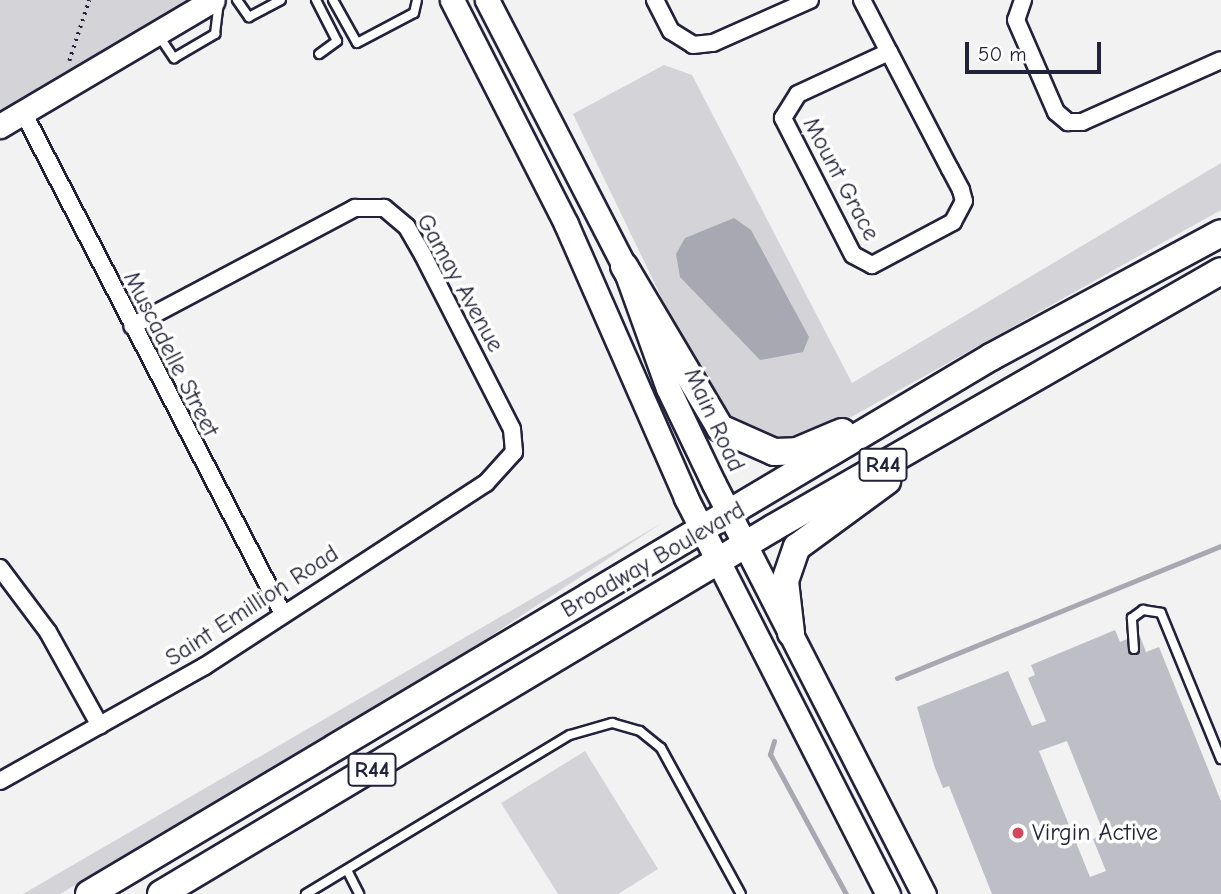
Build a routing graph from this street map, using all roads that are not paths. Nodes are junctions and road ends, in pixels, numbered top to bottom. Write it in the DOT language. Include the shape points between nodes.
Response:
graph roads {
  1 [pos="213,0"];
  2 [pos="219,0"];
  3 [pos="237,0"];
  4 [pos="281,0"];
  5 [pos="316,0"];
  6 [pos="333,0"];
  7 [pos="416,0"];
  8 [pos="452,0"];
  9 [pos="487,0"];
  10 [pos="655,0"];
  11 [pos="810,0"];
  12 [pos="862,0"];
  13 [pos="1023,0"];
  14 [pos="157,33"];
  15 [pos="889,52"];
  16 [pos="319,54"];
  17 [pos="1221,60"];
  18 [pos="23,112"];
  19 [pos="0,126"];
  20 [pos="1221,233"];
  21 [pos="624,266"];
  22 [pos="1221,271"];
  23 [pos="132,326"];
  24 [pos="991,357"];
  25 [pos="1019,386"];
  26 [pos="514,452"];
  27 [pos="731,515"];
  28 [pos="703,531"];
  29 [pos="747,544"];
  30 [pos="718,562"];
  31 [pos="0,568"];
  32 [pos="283,614"];
  33 [pos="791,633"];
  34 [pos="1134,649"];
  35 [pos="100,726"];
  36 [pos="1221,759"];
  37 [pos="0,781"];
  38 [pos="902,856"];
  39 [pos="347,870"];
  40 [pos="89,894"];
  41 [pos="161,894"];
  42 [pos="306,894"];
  43 [pos="359,894"];
  44 [pos="741,894"];
  45 [pos="888,894"];
  46 [pos="924,894"];
  47 [pos="938,894"];
  1 -- 14 [label="main road"];
  2 -- 14 [label="lane" via="216,32 177,57"];
  3 -- 4 [label="lane" via="249,17"];
  5 -- 16 [label="lane" via="337,41"];
  6 -- 7 [label="lane" via="359,43 414,13"];
  8 -- 28 [label="main road" via="566,224"];
  9 -- 21 [label="main road, Main Road"];
  10 -- 11 [label="street" via="671,31 693,45 713,43"];
  12 -- 15 [label="street, Mount Grace"];
  13 -- 17 [label="street" via="1016,20 1056,112 1068,122 1082,122"];
  14 -- 18 [label="main road"];
  15 -- 15 [label="street, Mount Grace" via="964,201 953,222 872,265 853,255 783,118 798,94"];
  18 -- 19 [label="main road"];
  18 -- 23 [label="street, Muscadelle Street"];
  20 -- 24 [label="main road, Broadway Boulevard / R44"];
  21 -- 24 [label="main road" via="710,418 755,448 815,445"];
  21 -- 27 [label="main road, Main Road" via="668,388"];
  22 -- 25 [label="main road, Broadway Boulevard / R44"];
  23 -- 26 [label="street, Gamay Avenue" via="355,208 384,208 407,226 423,255 512,429"];
  23 -- 32 [label="street, Muscadelle Street"];
  24 -- 27 [label="main road, Broadway Boulevard / R44"];
  25 -- 29 [label="main road, Broadway Boulevard / R44"];
  25 -- 33 [label="main road" via="804,538 785,581"];
  26 -- 32 [label="street, Saint Emillion Road" via="486,483"];
  27 -- 28 [label="main road, Broadway Boulevard / R44"];
  27 -- 29 [label="main road, Main Road"];
  28 -- 30 [label="main road"];
  28 -- 40 [label="main road, Broadway Boulevard / R44"];
  29 -- 30 [label="main road, Broadway Boulevard / R44"];
  29 -- 33 [label="main road, Main Road"];
  30 -- 41 [label="main road, Broadway Boulevard / R44"];
  30 -- 45 [label="main road"];
  31 -- 35 [label="street" via="48,632"];
  32 -- 35 [label="street, Saint Emillion Road"];
  33 -- 38 [label="main road, Main Road"];
  34 -- 36 [label="lane" via="1132,618 1143,610 1161,613"];
  35 -- 37 [label="street, Saint Emillion Road"];
  38 -- 46 [label="main road, Main Road"];
  38 -- 47 [label="lane"];
  39 -- 42 [label="lane"];
  39 -- 43 [label="lane"];
  39 -- 44 [label="lane" via="570,735 612,723 640,731 661,748"];
}
